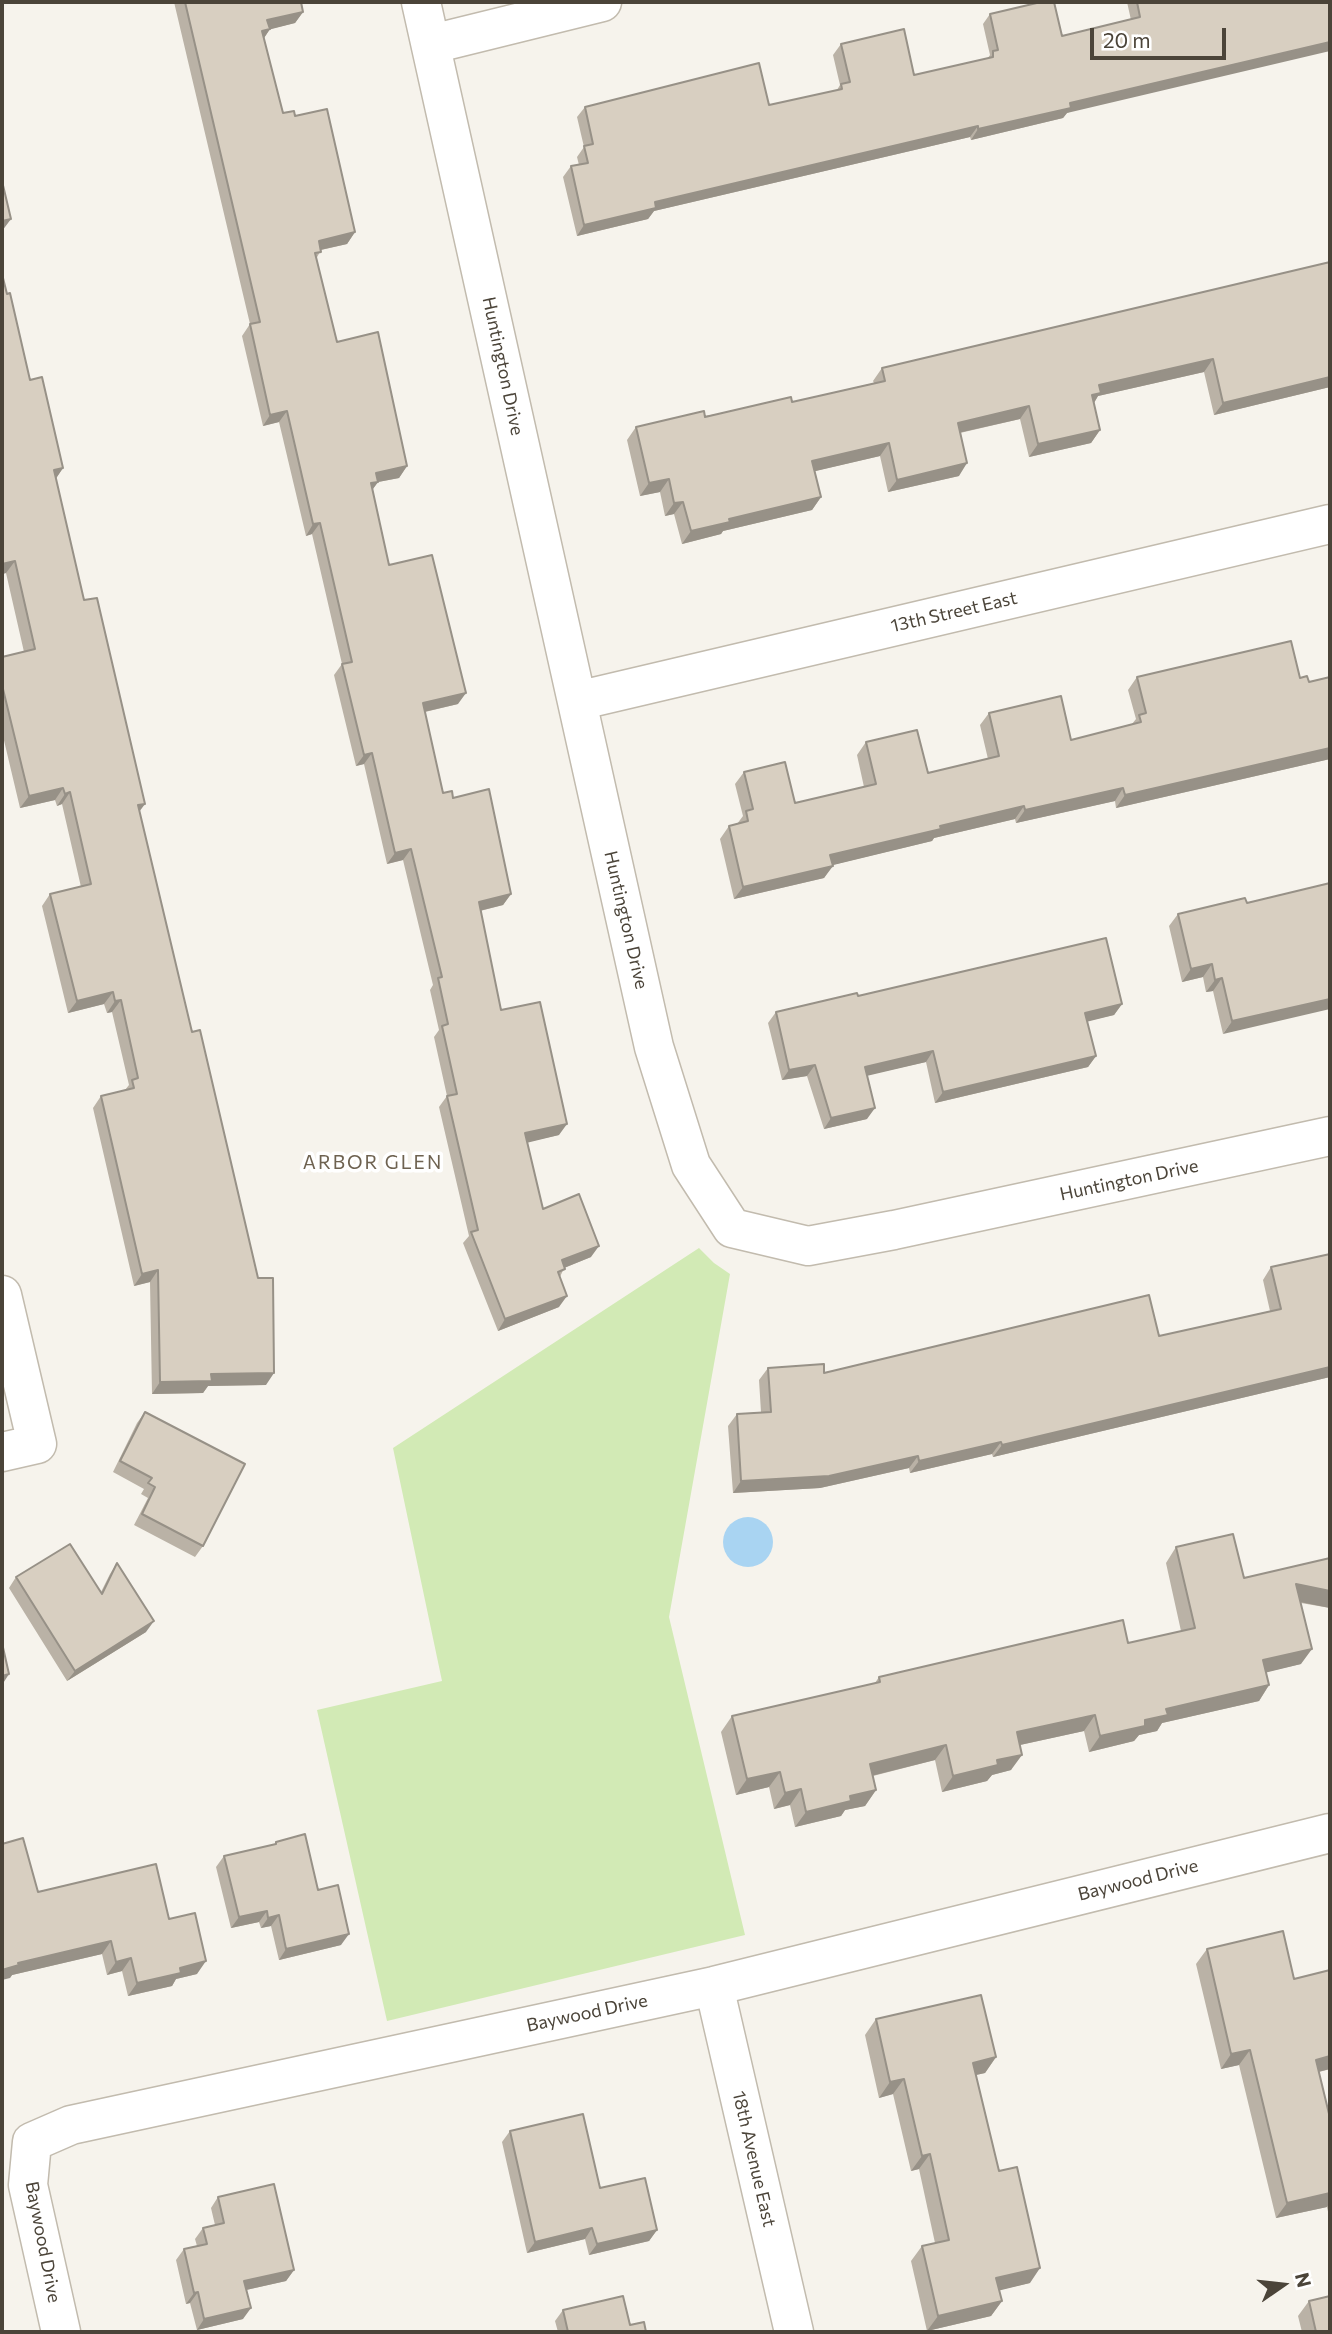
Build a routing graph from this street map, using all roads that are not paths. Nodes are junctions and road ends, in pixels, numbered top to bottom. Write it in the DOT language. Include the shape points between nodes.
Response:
graph roads {
  1 [pos="421,2"];
  2 [pos="602,2"];
  3 [pos="432,44"];
  4 [pos="1330,524"];
  5 [pos="577,701"];
  6 [pos="1330,1136"];
  7 [pos="2,1295"];
  8 [pos="2,1452"];
  9 [pos="1330,1833"];
  10 [pos="714,1986"];
  11 [pos="61,2332"];
  12 [pos="794,2332"];
  1 -- 3 [label="street, Huntington Drive"];
  2 -- 3 [label="street"];
  3 -- 5 [label="street, Huntington Drive"];
  4 -- 5 [label="street, 13th Street East"];
  5 -- 6 [label="street, Huntington Drive" via="654,1047 691,1165 732,1228 808,1246"];
  7 -- 8 [label="street" via="37,1444"];
  9 -- 10 [label="street, Baywood Drive"];
  10 -- 11 [label="street, Baywood Drive" via="71,2125 32,2142 29,2185"];
  10 -- 12 [label="street, 18th Avenue East"];
}
